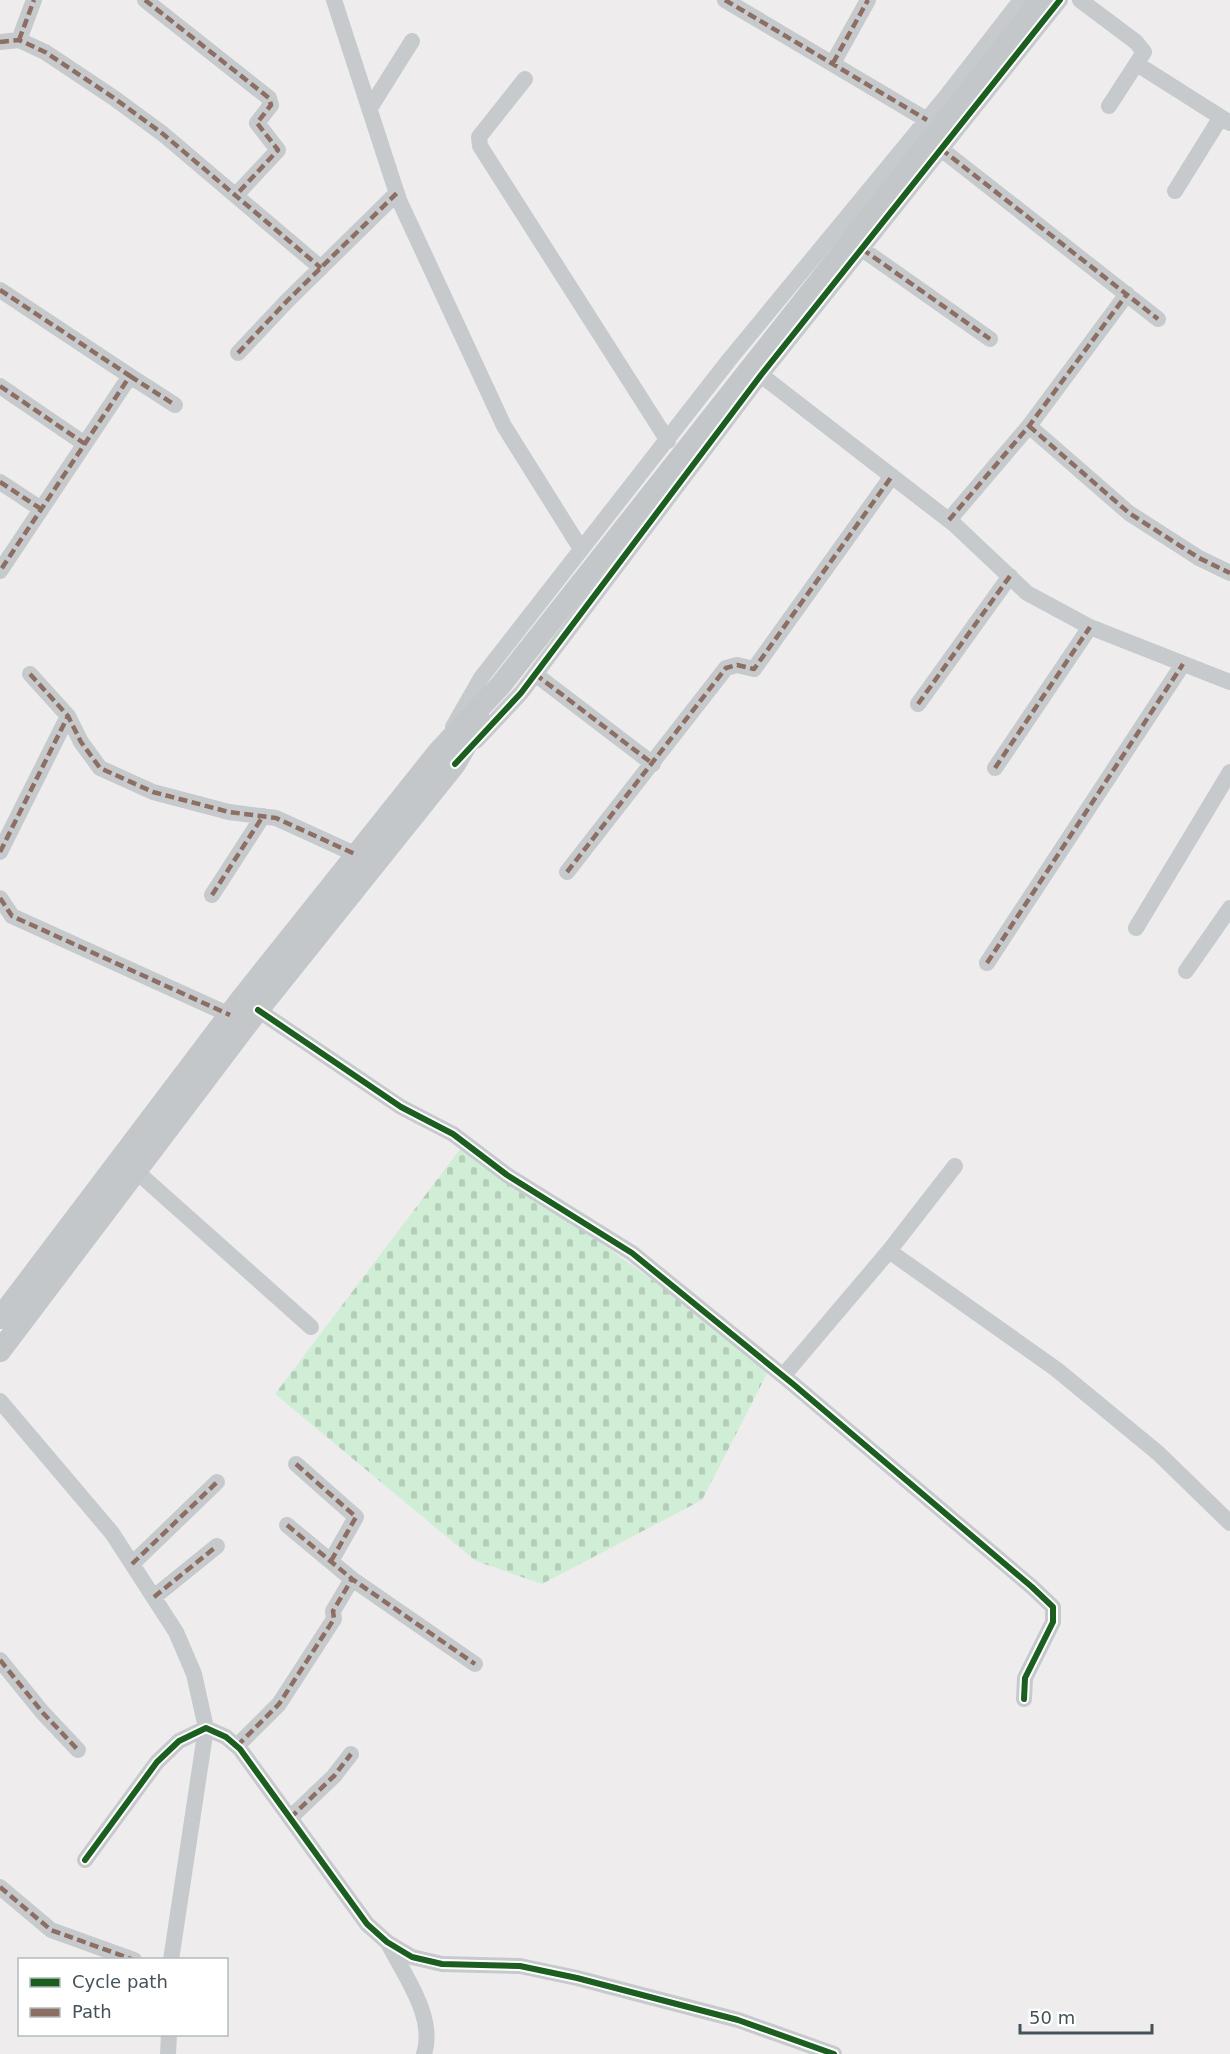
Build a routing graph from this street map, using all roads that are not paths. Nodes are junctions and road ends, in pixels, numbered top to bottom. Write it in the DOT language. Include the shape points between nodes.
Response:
graph roads {
  1 [pos="34,0"];
  2 [pos="145,0"];
  3 [pos="334,0"];
  4 [pos="724,0"];
  5 [pos="868,0"];
  6 [pos="1022,0"];
  7 [pos="1041,0"];
  8 [pos="1060,0"];
  9 [pos="1080,0"];
  10 [pos="19,40"];
  11 [pos="412,41"];
  12 [pos="0,42"];
  13 [pos="832,63"];
  14 [pos="1137,64"];
  15 [pos="525,79"];
  16 [pos="1109,106"];
  17 [pos="370,108"];
  18 [pos="927,120"];
  19 [pos="1226,120"];
  20 [pos="941,149"];
  21 [pos="1175,191"];
  22 [pos="397,193"];
  23 [pos="236,195"];
  24 [pos="862,249"];
  25 [pos="321,268"];
  26 [pos="0,290"];
  27 [pos="1127,294"];
  28 [pos="1158,320"];
  29 [pos="990,339"];
  30 [pos="238,353"];
  31 [pos="761,375"];
  32 [pos="130,376"];
  33 [pos="0,386"];
  34 [pos="175,405"];
  35 [pos="1029,426"];
  36 [pos="668,441"];
  37 [pos="85,444"];
  38 [pos="892,476"];
  39 [pos="0,482"];
  40 [pos="41,509"];
  41 [pos="949,520"];
  42 [pos="582,549"];
  43 [pos="0,571"];
  44 [pos="1230,573"];
  45 [pos="1010,576"];
  46 [pos="1090,627"];
  47 [pos="1183,664"];
  48 [pos="30,674"];
  49 [pos="535,674"];
  50 [pos="1230,682"];
  51 [pos="918,704"];
  52 [pos="68,716"];
  53 [pos="447,757"];
  54 [pos="653,764"];
  55 [pos="995,768"];
  56 [pos="1230,772"];
  57 [pos="263,816"];
  58 [pos="0,852"];
  59 [pos="357,855"];
  60 [pos="567,872"];
  61 [pos="212,895"];
  62 [pos="0,898"];
  63 [pos="1230,908"];
  64 [pos="1136,928"];
  65 [pos="987,963"];
  66 [pos="1186,971"];
  67 [pos="258,1010"];
  68 [pos="230,1015"];
  69 [pos="955,1166"];
  70 [pos="136,1171"];
  71 [pos="889,1251"];
  72 [pos="0,1318"];
  73 [pos="311,1327"];
  74 [pos="0,1351"];
  75 [pos="783,1376"];
  76 [pos="0,1401"];
  77 [pos="296,1464"];
  78 [pos="217,1482"];
  79 [pos="1230,1523"];
  80 [pos="287,1525"];
  81 [pos="217,1546"];
  82 [pos="331,1561"];
  83 [pos="132,1564"];
  84 [pos="352,1579"];
  85 [pos="154,1597"];
  86 [pos="0,1660"];
  87 [pos="475,1664"];
  88 [pos="1024,1699"];
  89 [pos="206,1728"];
  90 [pos="237,1746"];
  91 [pos="78,1750"];
  92 [pos="351,1754"];
  93 [pos="290,1818"];
  94 [pos="85,1860"];
  95 [pos="0,1887"];
  96 [pos="387,1942"];
  97 [pos="131,1958"];
  98 [pos="171,1958"];
  99 [pos="169,2036"];
  100 [pos="168,2054"];
  101 [pos="424,2054"];
  102 [pos="834,2054"];
  1 -- 10 [label="street"];
  2 -- 23 [label="street" via="268,98 271,105 257,123 278,150"];
  3 -- 17 [label="street"];
  4 -- 13 [label="street"];
  5 -- 13 [label="street"];
  6 -- 18 [label="street"];
  7 -- 53 [label="main road"];
  8 -- 20 [label="street"];
  9 -- 14 [label="street" via="1136,42 1144,52"];
  10 -- 12 [label="street"];
  10 -- 23 [label="street" via="45,52 114,98"];
  11 -- 17 [label="street"];
  13 -- 18 [label="street"];
  14 -- 16 [label="street"];
  14 -- 19 [label="street"];
  15 -- 36 [label="street" via="479,137 480,146"];
  17 -- 22 [label="street"];
  18 -- 36 [label="street" via="729,360"];
  19 -- 21 [label="street"];
  20 -- 24 [label="street"];
  20 -- 27 [label="street"];
  22 -- 25 [label="street"];
  22 -- 42 [label="street" via="504,426"];
  23 -- 25 [label="street"];
  24 -- 29 [label="street"];
  24 -- 31 [label="street"];
  25 -- 30 [label="street"];
  26 -- 32 [label="street"];
  27 -- 28 [label="street"];
  27 -- 35 [label="street"];
  31 -- 38 [label="street"];
  31 -- 49 [label="street"];
  32 -- 34 [label="street"];
  32 -- 37 [label="street"];
  33 -- 37 [label="street"];
  35 -- 41 [label="street"];
  35 -- 44 [label="street" via="1128,513"];
  36 -- 42 [label="street"];
  37 -- 40 [label="street"];
  38 -- 41 [label="street"];
  38 -- 54 [label="street" via="754,669 737,665 726,668"];
  39 -- 40 [label="street"];
  40 -- 43 [label="street"];
  41 -- 45 [label="street"];
  42 -- 53 [label="street" via="481,678"];
  45 -- 46 [label="street" via="1027,593"];
  45 -- 51 [label="street"];
  46 -- 47 [label="street"];
  46 -- 55 [label="street"];
  47 -- 50 [label="street"];
  47 -- 65 [label="street"];
  48 -- 52 [label="street"];
  49 -- 53 [label="street"];
  49 -- 54 [label="street"];
  52 -- 57 [label="street" via="100,768 153,792 229,812"];
  52 -- 58 [label="street"];
  53 -- 59 [label="main road"];
  53 -- 67 [label="main road"];
  54 -- 60 [label="street"];
  56 -- 64 [label="street"];
  57 -- 59 [label="street" via="276,818"];
  57 -- 61 [label="street"];
  59 -- 68 [label="main road"];
  62 -- 68 [label="street" via="12,916"];
  63 -- 66 [label="street"];
  67 -- 70 [label="main road"];
  67 -- 75 [label="street" via="401,1107 453,1134 507,1175 632,1253"];
  68 -- 72 [label="main road"];
  69 -- 71 [label="street"];
  70 -- 73 [label="street"];
  70 -- 74 [label="main road"];
  71 -- 75 [label="street"];
  71 -- 79 [label="street" via="1056,1369 1158,1453"];
  75 -- 88 [label="street" via="1053,1607 1053,1622 1025,1678"];
  76 -- 83 [label="street" via="112,1533"];
  77 -- 82 [label="street" via="356,1517"];
  78 -- 83 [label="street"];
  80 -- 82 [label="street"];
  81 -- 85 [label="street"];
  82 -- 84 [label="street"];
  83 -- 85 [label="street"];
  84 -- 87 [label="street"];
  84 -- 90 [label="street" via="333,1611 334,1619 279,1704"];
  85 -- 89 [label="street" via="176,1632 194,1674"];
  86 -- 91 [label="street"];
  89 -- 90 [label="street"];
  89 -- 94 [label="street" via="179,1741 157,1762"];
  89 -- 98 [label="street"];
  90 -- 93 [label="street"];
  92 -- 93 [label="street"];
  93 -- 96 [label="street" via="367,1924"];
  95 -- 97 [label="street" via="51,1930"];
  96 -- 101 [label="street" via="424,2016 429,2039"];
  96 -- 102 [label="street" via="412,1957 442,1964 520,1966 577,1978 738,2020"];
  99 -- 100 [label="street"];
}
